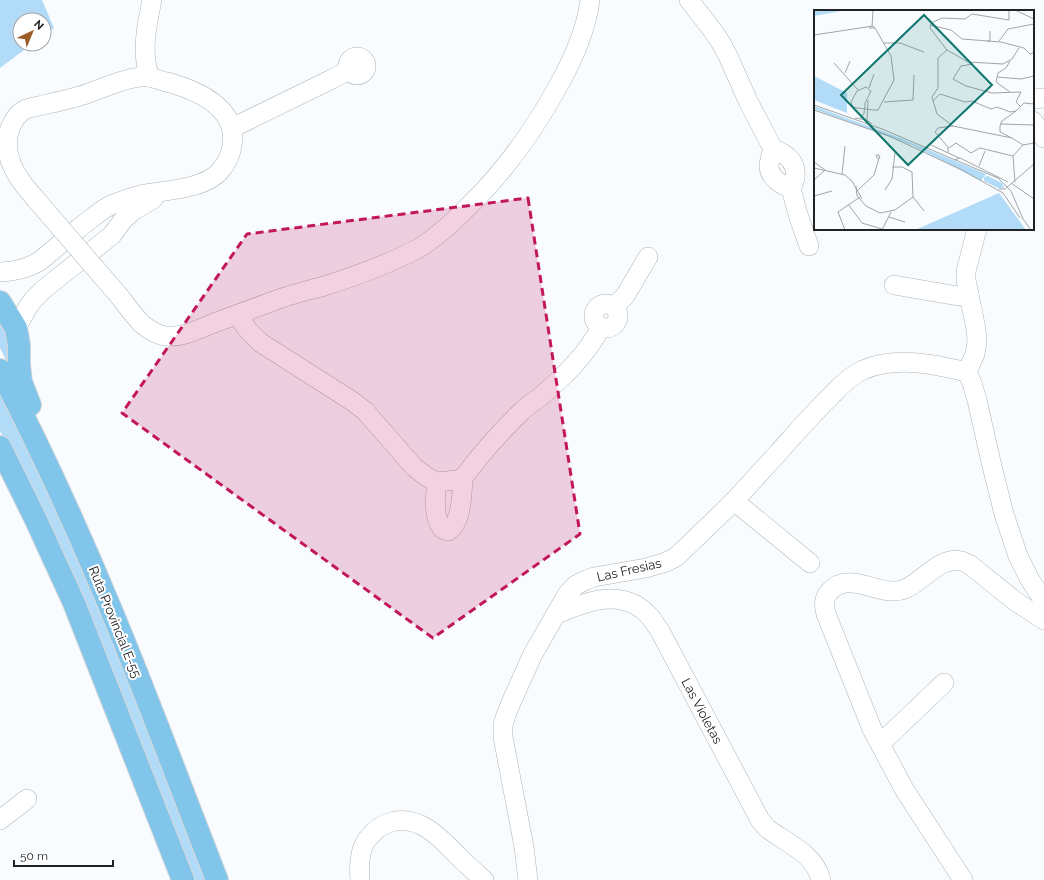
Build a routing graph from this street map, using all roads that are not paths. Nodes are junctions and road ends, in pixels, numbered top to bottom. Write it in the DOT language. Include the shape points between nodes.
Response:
graph roads {
  1 [pos="152,0"];
  2 [pos="590,0"];
  3 [pos="689,0"];
  4 [pos="349,70"];
  5 [pos="149,77"];
  6 [pos="1044,98"];
  7 [pos="1034,99"];
  8 [pos="1034,123"];
  9 [pos="232,128"];
  10 [pos="1044,138"];
  11 [pos="169,190"];
  12 [pos="99,212"];
  13 [pos="977,230"];
  14 [pos="112,235"];
  15 [pos="809,246"];
  16 [pos="648,257"];
  17 [pos="0,272"];
  18 [pos="894,285"];
  19 [pos="969,294"];
  20 [pos="0,302"];
  21 [pos="238,314"];
  22 [pos="16,328"];
  23 [pos="0,370"];
  24 [pos="967,372"];
  25 [pos="0,447"];
  26 [pos="462,478"];
  27 [pos="437,482"];
  28 [pos="734,501"];
  29 [pos="810,563"];
  30 [pos="96,573"];
  31 [pos="1044,601"];
  32 [pos="555,615"];
  33 [pos="1044,620"];
  34 [pos="944,684"];
  35 [pos="880,744"];
  36 [pos="27,799"];
  37 [pos="0,820"];
  38 [pos="183,880"];
  39 [pos="217,880"];
  40 [pos="360,880"];
  41 [pos="484,880"];
  42 [pos="528,880"];
  43 [pos="820,880"];
  44 [pos="963,880"];
  1 -- 5 [label="street" via="145,48"];
  2 -- 21 [label="street" via="586,21 572,60 546,107 507,165 483,193 442,232 420,247 369,271"];
  3 -- 15 [label="street" via="728,56 773,149 769,167 771,172 781,184 791,188"];
  4 -- 9 [label="street"];
  5 -- 9 [label="street" via="203,95 215,103"];
  5 -- 21 [label="street, bridge" via="132,78 79,96 22,111 9,131 7,154 11,165 17,177 143,325 164,336 175,336 190,333"];
  6 -- 7 [label="street"];
  8 -- 10 [label="street"];
  9 -- 11 [label="street" via="231,153 219,173 189,187"];
  11 -- 12 [label="street" via="128,199"];
  11 -- 14 [label="street" via="133,210"];
  12 -- 14 [label="street" via="111,217 115,225"];
  12 -- 17 [label="street" via="32,266 22,270"];
  13 -- 19 [label="street" via="966,271"];
  14 -- 22 [label="street" via="44,289 28,306"];
  16 -- 26 [label="street" via="625,296 614,307 610,304 601,304 596,310 596,322 601,327 582,357 496,437"];
  18 -- 19 [label="street" via="958,296"];
  19 -- 24 [label="street" via="977,342"];
  20 -- 22 [label="main road"];
  21 -- 27 [label="street" via="249,332 262,343 364,411 414,467"];
  22 -- 30 [label="main road" via="21,382 35,418 84,520"];
  23 -- 30 [label="main road, Ruta Provincial E-55" via="54,479"];
  24 -- 28 [label="street, Las Fresias" via="913,362 895,362 868,368 853,375 814,412"];
  24 -- 31 [label="street" via="976,394 1004,514 1018,556"];
  25 -- 38 [label="main road" via="74,603"];
  26 -- 27 [label="street"];
  26 -- 27 [label="street" via="456,523 448,531 443,530 437,520"];
  28 -- 29 [label="street"];
  28 -- 32 [label="street, Las Fresias" via="676,557 646,568 586,580 568,593"];
  30 -- 39 [label="main road, Ruta Provincial E-55"];
  32 -- 42 [label="street, Las Fresias" via="518,685 503,725"];
  32 -- 43 [label="street, Las Violetas" via="593,600 608,599 629,602 651,617 760,820 813,862"];
  33 -- 35 [label="street" via="1015,601 969,564 960,561 942,563 904,589 885,590 848,582 830,590 824,598 826,614"];
  34 -- 35 [label="street"];
  35 -- 44 [label="street" via="904,789"];
  36 -- 37 [label="street"];
  40 -- 41 [label="street" via="361,854 366,840 377,828 403,820 424,826 438,836"];
}
